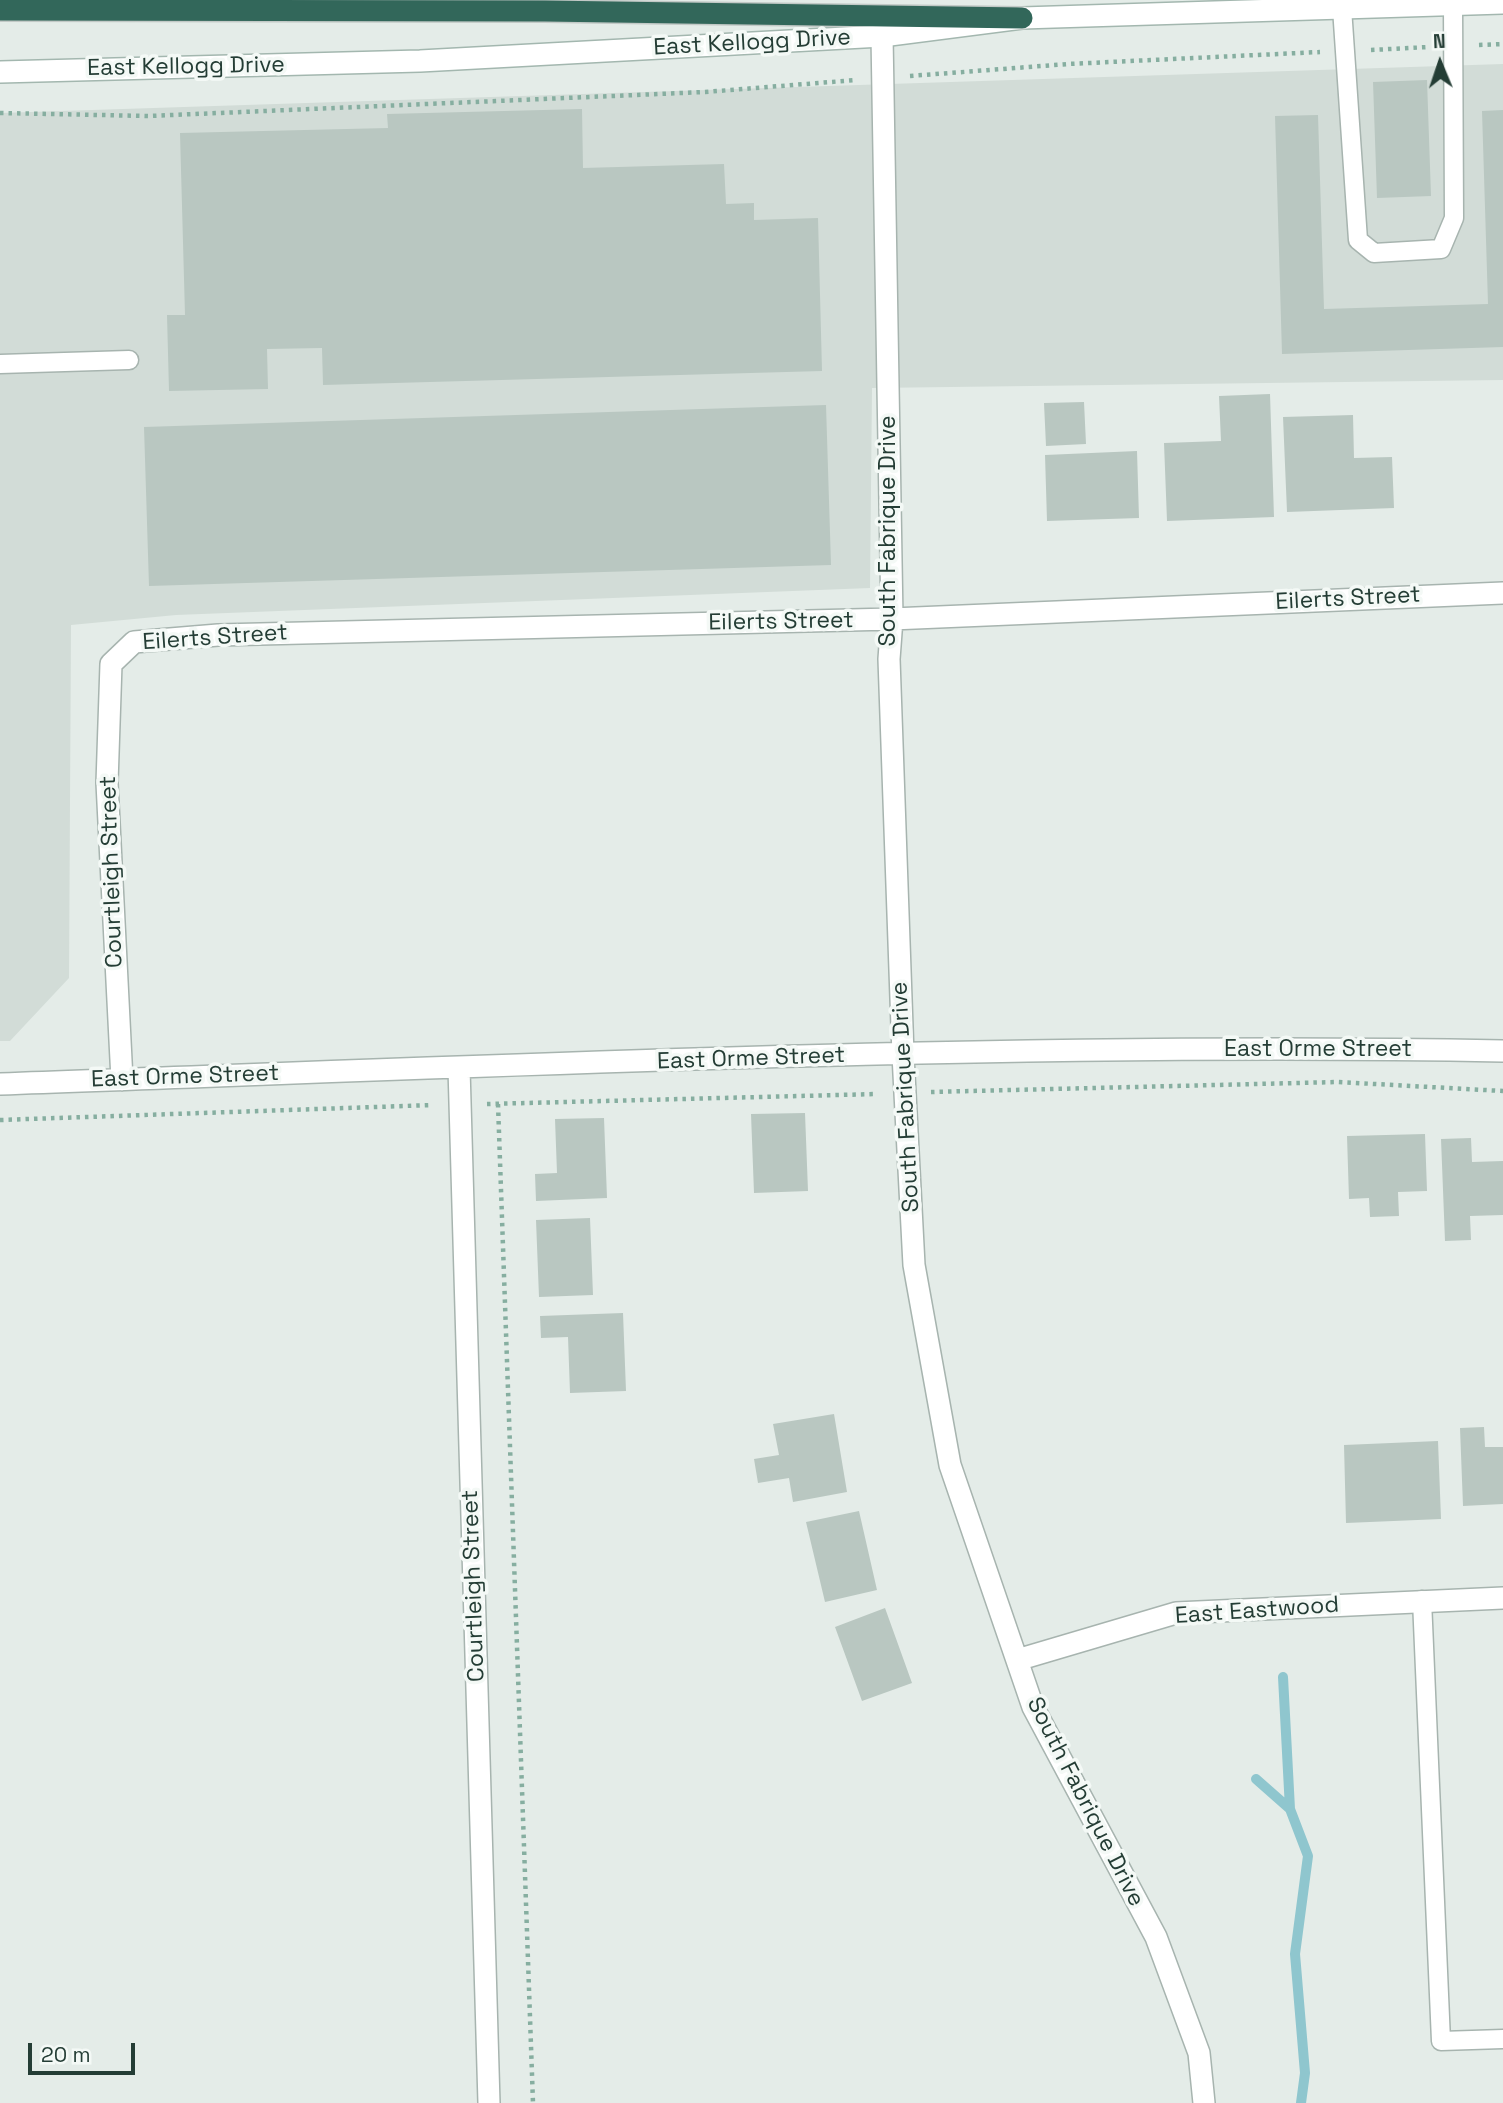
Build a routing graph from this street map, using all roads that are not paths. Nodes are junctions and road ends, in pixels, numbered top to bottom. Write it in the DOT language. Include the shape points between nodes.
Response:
graph roads {
  1 [pos="1503,3"];
  2 [pos="1453,5"];
  3 [pos="1342,8"];
  4 [pos="0,10"];
  5 [pos="1023,19"];
  6 [pos="882,36"];
  7 [pos="0,72"];
  8 [pos="129,360"];
  9 [pos="0,364"];
  10 [pos="1503,593"];
  11 [pos="892,619"];
  12 [pos="111,664"];
  13 [pos="1503,1051"];
  14 [pos="903,1055"];
  15 [pos="459,1068"];
  16 [pos="122,1080"];
  17 [pos="0,1084"];
  18 [pos="1503,1598"];
  19 [pos="1422,1600"];
  20 [pos="1017,1660"];
  21 [pos="1503,2039"];
  22 [pos="489,2103"];
  23 [pos="1204,2103"];
  1 -- 2 [label="street, East Kellogg Drive"];
  2 -- 3 [label="street, East Kellogg Drive"];
  2 -- 3 [label="lane" via="1454,218 1441,249 1374,253 1358,240"];
  3 -- 5 [label="street, East Kellogg Drive"];
  4 -- 5 [label="highway" via="545,11"];
  5 -- 6 [label="street, East Kellogg Drive"];
  6 -- 7 [label="street, East Kellogg Drive" via="420,61"];
  6 -- 11 [label="street, South Fabrique Drive"];
  8 -- 9 [label="lane"];
  10 -- 11 [label="street, Eilerts Street"];
  11 -- 12 [label="street, Eilerts Street" via="218,635 134,642"];
  11 -- 14 [label="street, South Fabrique Drive" via="889,659"];
  12 -- 16 [label="street, Courtleigh Street" via="107,783"];
  13 -- 14 [label="street, East Orme Street"];
  14 -- 15 [label="street, East Orme Street"];
  14 -- 20 [label="street, South Fabrique Drive" via="914,1265 950,1465"];
  15 -- 16 [label="street, East Orme Street"];
  15 -- 22 [label="street, Courtleigh Street"];
  16 -- 17 [label="street, East Orme Street"];
  18 -- 19 [label="street, East Eastwood"];
  19 -- 20 [label="street, East Eastwood" via="1176,1614"];
  19 -- 21 [label="lane" via="1441,2041"];
  20 -- 23 [label="street, South Fabrique Drive" via="1033,1707 1156,1937 1199,2053"];
}
